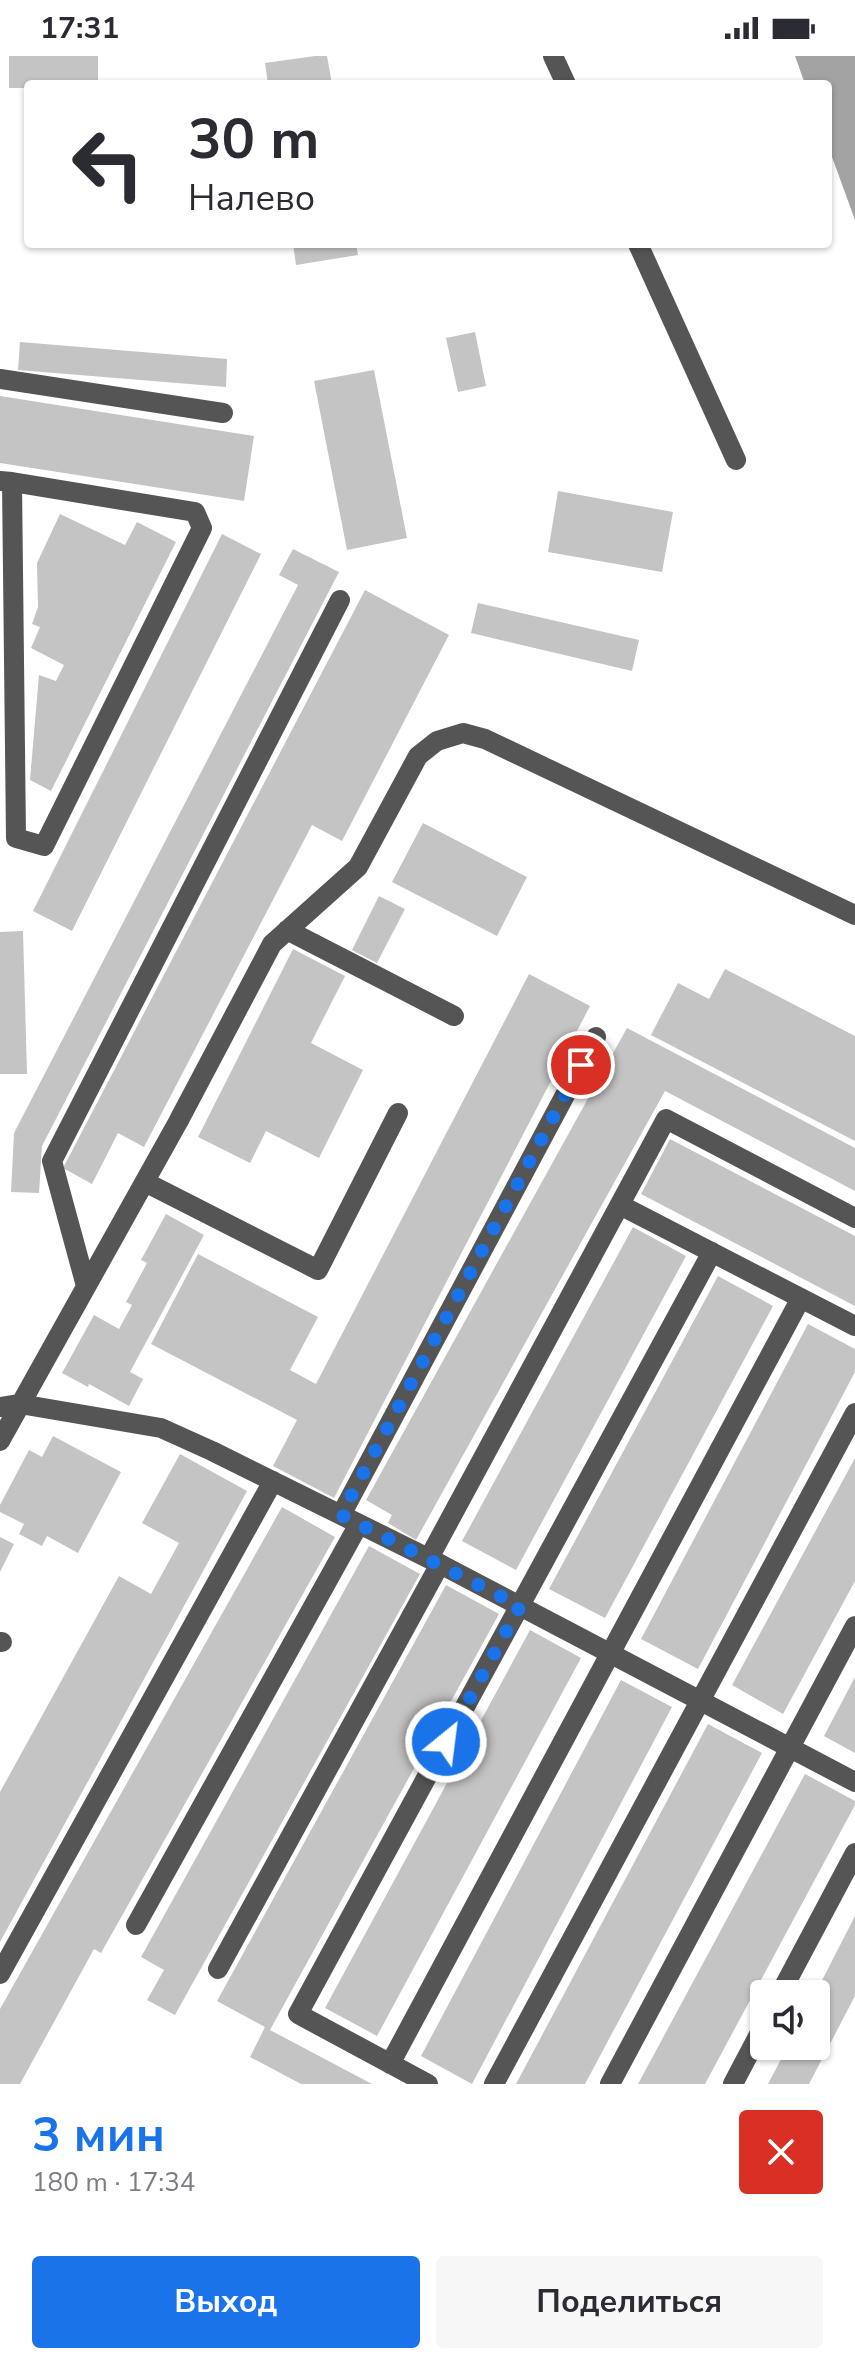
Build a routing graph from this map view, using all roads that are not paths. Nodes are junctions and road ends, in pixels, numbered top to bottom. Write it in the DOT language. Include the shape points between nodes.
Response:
graph roads {
  1 [pos="553,56"];
  2 [pos="564,80"];
  3 [pos="640,248"];
  4 [pos="0,379"];
  5 [pos="223,413"];
  6 [pos="736,460"];
  7 [pos="6,481"];
  8 [pos="340,600"];
  9 [pos="855,915"];
  10 [pos="287,930"];
  11 [pos="454,1016"];
  12 [pos="596,1037"];
  13 [pos="398,1113"];
  14 [pos="145,1182"];
  15 [pos="620,1205"];
  16 [pos="855,1218"];
  17 [pos="712,1252"];
  18 [pos="86,1286"];
  19 [pos="801,1298"];
  20 [pos="855,1326"];
  21 [pos="10,1406"];
  22 [pos="855,1413"];
  23 [pos="0,1441"];
  24 [pos="273,1481"];
  25 [pos="350,1519"];
  26 [pos="434,1561"];
  27 [pos="520,1606"];
  28 [pos="855,1626"];
  29 [pos="609,1653"];
  30 [pos="699,1700"];
  31 [pos="791,1748"];
  32 [pos="855,1782"];
  33 [pos="855,1853"];
  34 [pos="136,1925"];
  35 [pos="218,1969"];
  36 [pos="0,1974"];
  37 [pos="787,1980"];
  38 [pos="750,2052"];
  39 [pos="390,2064"];
  40 [pos="428,2084"];
  41 [pos="494,2084"];
  42 [pos="610,2084"];
  43 [pos="733,2084"];
  1 -- 2 [label="lane"];
  3 -- 6 [label="lane"];
  4 -- 5 [label="lane"];
  7 -- 7 [label="lane" via="195,512 202,528 44,846 16,838"];
  8 -- 18 [label="lane" via="52,1161"];
  9 -- 10 [label="lane" via="463,733 437,741 418,756 358,867"];
  10 -- 11 [label="lane"];
  10 -- 14 [label="lane" via="272,944"];
  12 -- 25 [label="lane"];
  13 -- 14 [label="lane" via="318,1270"];
  14 -- 18 [label="lane"];
  15 -- 16 [label="lane" via="666,1119"];
  15 -- 17 [label="lane"];
  15 -- 26 [label="lane"];
  17 -- 19 [label="lane"];
  17 -- 27 [label="lane"];
  18 -- 21 [label="lane"];
  19 -- 20 [label="lane"];
  19 -- 29 [label="lane"];
  21 -- 23 [label="lane"];
  21 -- 24 [label="lane" via="161,1428"];
  22 -- 30 [label="lane"];
  24 -- 25 [label="lane"];
  24 -- 36 [label="lane"];
  25 -- 26 [label="lane"];
  25 -- 34 [label="lane"];
  26 -- 27 [label="lane"];
  26 -- 35 [label="lane"];
  27 -- 29 [label="lane"];
  27 -- 39 [label="lane" via="298,2014"];
  28 -- 31 [label="lane"];
  29 -- 30 [label="lane"];
  29 -- 39 [label="lane"];
  30 -- 31 [label="lane"];
  30 -- 41 [label="lane"];
  31 -- 32 [label="lane"];
  31 -- 42 [label="lane"];
  33 -- 37 [label="lane"];
  38 -- 43 [label="lane"];
  39 -- 40 [label="lane"];
}
